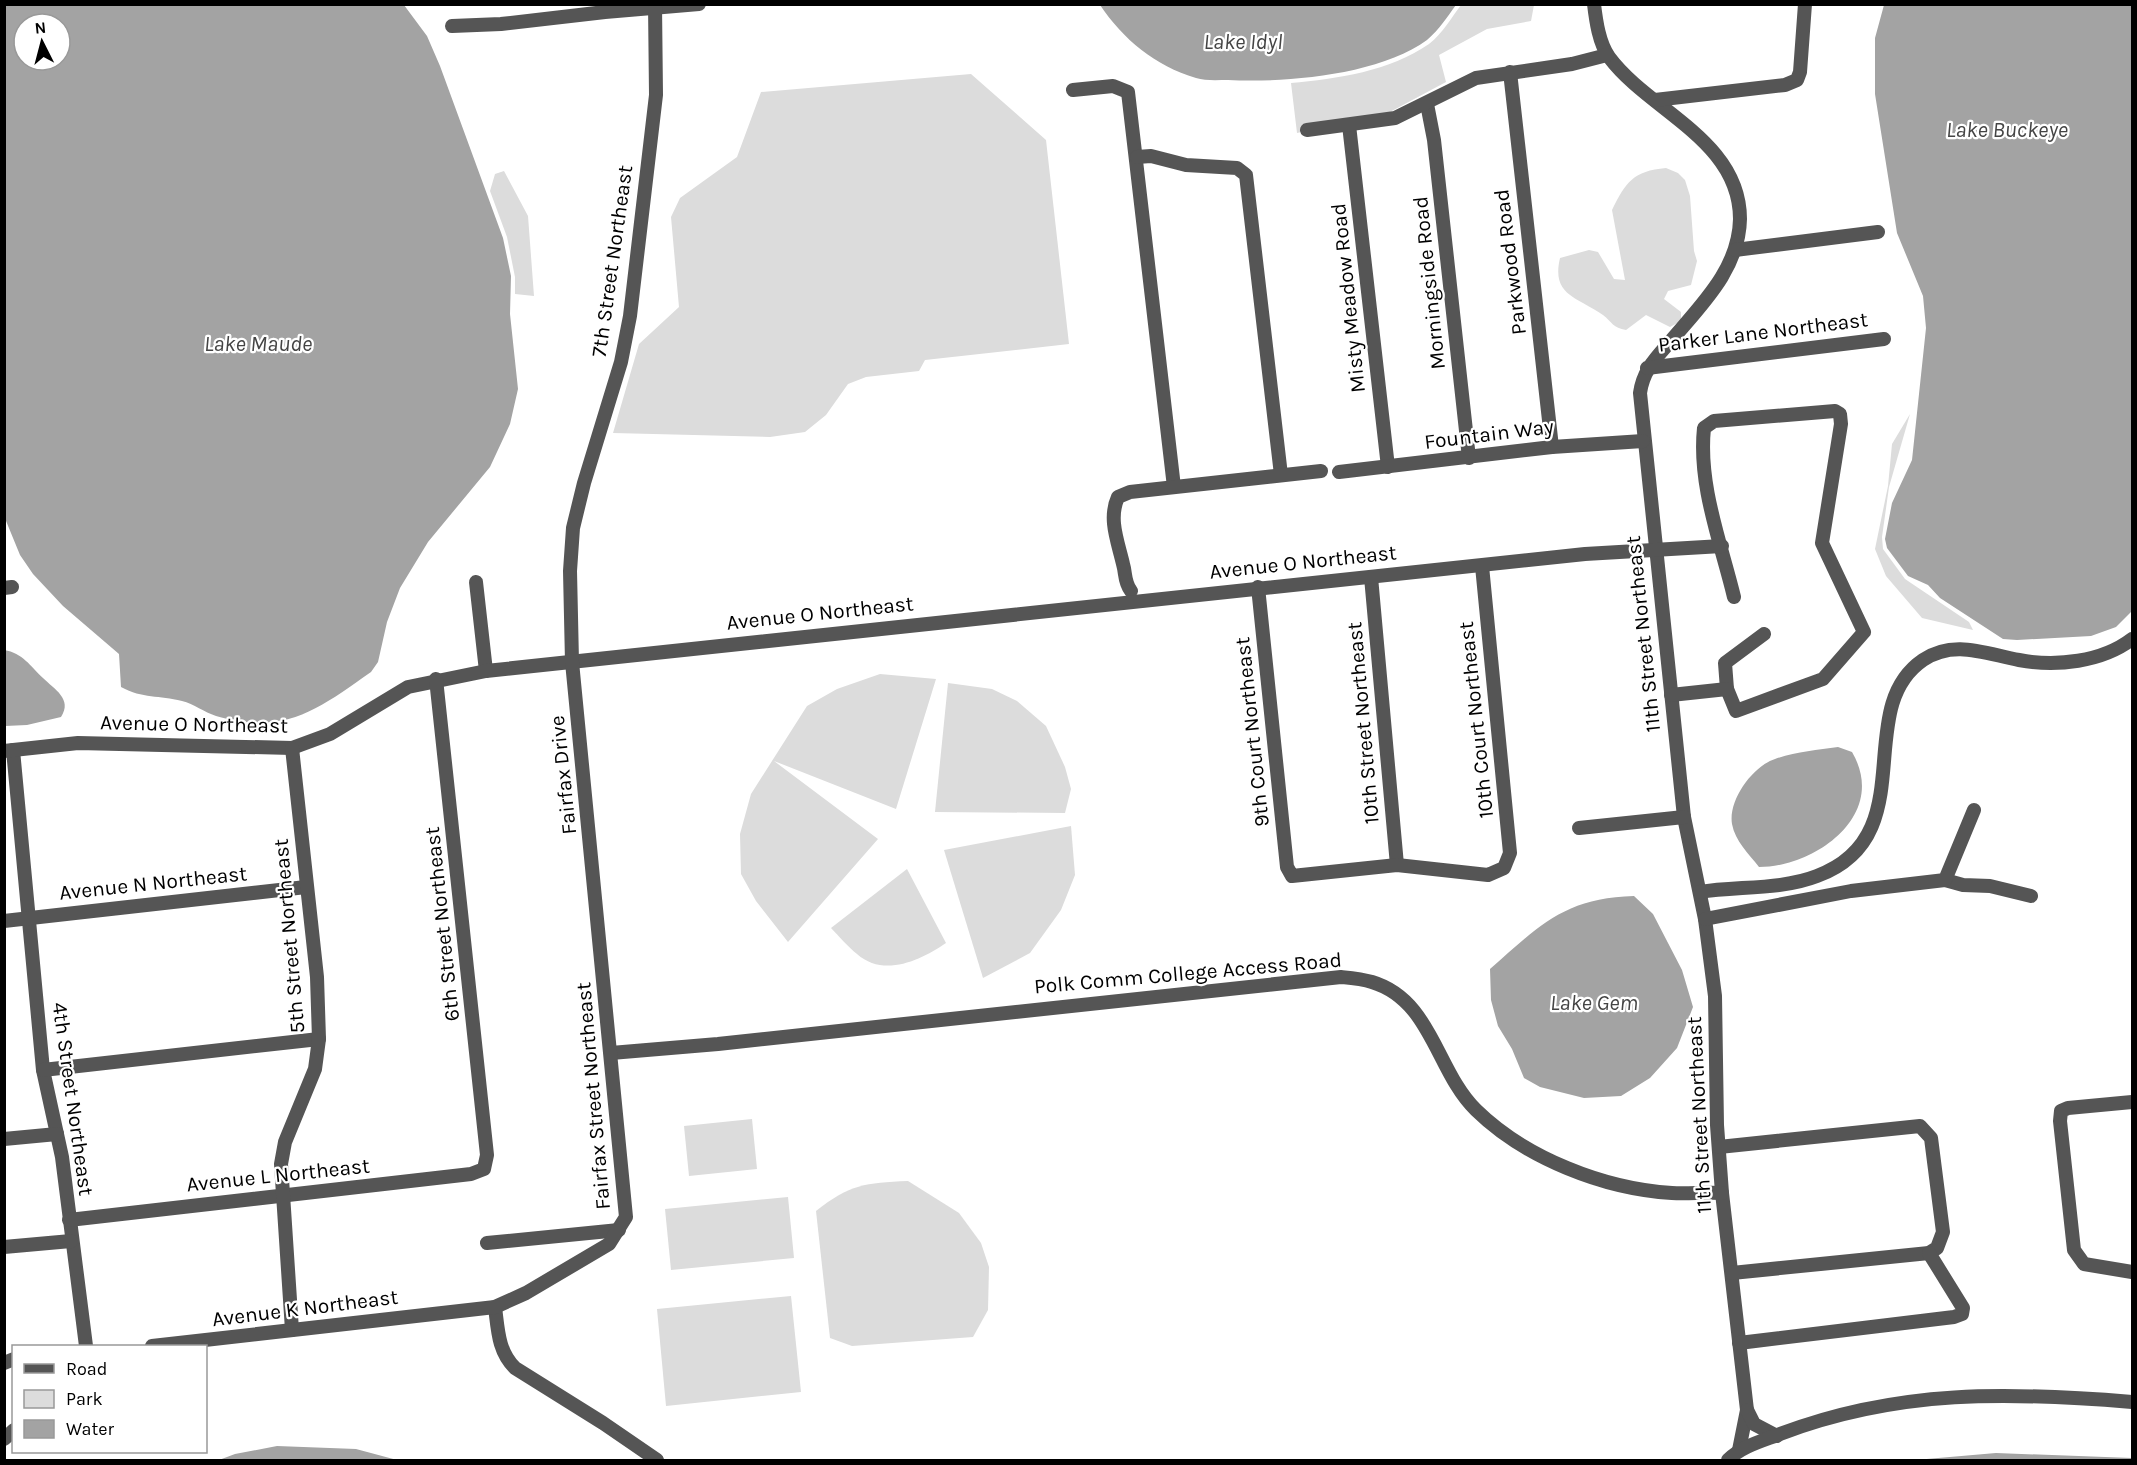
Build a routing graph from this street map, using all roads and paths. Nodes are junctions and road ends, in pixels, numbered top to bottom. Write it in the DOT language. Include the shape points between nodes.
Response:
graph roads {
  1 [pos="699,4"];
  2 [pos="1594,4"];
  3 [pos="1805,4"];
  4 [pos="655,6"];
  5 [pos="452,26"];
  6 [pos="1608,55"];
  7 [pos="1510,72"];
  8 [pos="1072,90"];
  9 [pos="1654,100"];
  10 [pos="1427,104"];
  11 [pos="1349,124"];
  12 [pos="1307,130"];
  13 [pos="1137,157"];
  14 [pos="1878,232"];
  15 [pos="1735,250"];
  16 [pos="1884,339"];
  17 [pos="1647,368"];
  18 [pos="1643,441"];
  19 [pos="1552,447"];
  20 [pos="1469,458"];
  21 [pos="1388,467"];
  22 [pos="1321,471"];
  23 [pos="1339,472"];
  24 [pos="1281,476"];
  25 [pos="1174,487"];
  26 [pos="1722,546"];
  27 [pos="1655,548"];
  28 [pos="1482,566"];
  29 [pos="1371,577"];
  30 [pos="476,582"];
  31 [pos="1258,588"];
  32 [pos="1132,596"];
  33 [pos="1734,597"];
  34 [pos="1764,634"];
  35 [pos="2133,639"];
  36 [pos="572,662"];
  37 [pos="486,672"];
  38 [pos="436,679"];
  39 [pos="1727,689"];
  40 [pos="1671,695"];
  41 [pos="292,748"];
  42 [pos="9,751"];
  43 [pos="1974,810"];
  44 [pos="1684,817"];
  45 [pos="1579,828"];
  46 [pos="1397,865"];
  47 [pos="1945,880"];
  48 [pos="595,884"];
  49 [pos="306,887"];
  50 [pos="1700,892"];
  51 [pos="2031,896"];
  52 [pos="29,918"];
  53 [pos="1705,919"];
  54 [pos="4,921"];
  55 [pos="608,1027"];
  56 [pos="319,1039"];
  57 [pos="635,1050"];
  58 [pos="611,1053"];
  59 [pos="43,1070"];
  60 [pos="2133,1102"];
  61 [pos="57,1134"];
  62 [pos="4,1139"];
  63 [pos="1719,1147"];
  64 [pos="488,1164"];
  65 [pos="1722,1192"];
  66 [pos="282,1197"];
  67 [pos="69,1221"];
  68 [pos="619,1230"];
  69 [pos="71,1241"];
  70 [pos="487,1243"];
  71 [pos="4,1247"];
  72 [pos="1929,1252"];
  73 [pos="2133,1272"];
  74 [pos="1732,1273"];
  75 [pos="495,1307"];
  76 [pos="462,1312"];
  77 [pos="292,1330"];
  78 [pos="1739,1343"];
  79 [pos="86,1345"];
  80 [pos="168,1345"];
  81 [pos="2133,1402"];
  82 [pos="1747,1410"];
  83 [pos="1777,1436"];
  84 [pos="1739,1450"];
  85 [pos="657,1461"];
  86 [pos="1728,1461"];
  1 -- 4 [label="street"];
  2 -- 6 [label="street, 11th Street Northeast"];
  3 -- 9 [label="street" via="1797,80 1785,85"];
  4 -- 5 [label="street"];
  4 -- 36 [label="street, 7th Street Northeast" via="656,95 630,316 621,362 573,528"];
  6 -- 7 [label="street"];
  6 -- 9 [label="street, 11th Street Northeast"];
  7 -- 10 [label="street" via="1476,78"];
  7 -- 19 [label="street, Parkwood Road"];
  8 -- 13 [label="street" via="1113,86 1128,92"];
  9 -- 15 [label="street, 11th Street Northeast" via="1710,147 1728,173 1739,207"];
  10 -- 11 [label="street" via="1395,118"];
  10 -- 20 [label="street, Morningside Road"];
  11 -- 12 [label="street"];
  11 -- 21 [label="street, Misty Meadow Road"];
  13 -- 24 [label="street" via="1237,168 1246,175"];
  13 -- 25 [label="street"];
  14 -- 15 [label="street"];
  15 -- 17 [label="street, 11th Street Northeast" via="1725,274"];
  16 -- 17 [label="street, Parker Lane Northeast"];
  17 -- 18 [label="street, 11th Street Northeast" via="1640,393"];
  18 -- 19 [label="street, Fountain Way"];
  18 -- 27 [label="street, 11th Street Northeast"];
  19 -- 20 [label="street, Fountain Way"];
  20 -- 21 [label="street, Fountain Way"];
  21 -- 23 [label="street, Fountain Way"];
  22 -- 24 [label="street"];
  24 -- 25 [label="street"];
  25 -- 32 [label="street" via="1118,497 1113,516 1117,540 1132,567"];
  26 -- 27 [label="street, Avenue O Northeast"];
  26 -- 33 [label="street"];
  26 -- 39 [label="street" via="1709,502 1704,428 1714,421 1835,411 1840,414 1840,436 1822,543 1864,632 1823,680 1736,711"];
  27 -- 28 [label="street, Avenue O Northeast"];
  27 -- 40 [label="street, 11th Street Northeast"];
  28 -- 29 [label="street, Avenue O Northeast"];
  28 -- 46 [label="street, 10th Court Northeast" via="1510,853 1504,868 1488,875"];
  29 -- 31 [label="street, Avenue O Northeast"];
  29 -- 46 [label="street, 10th Street Northeast"];
  30 -- 37 [label="street"];
  31 -- 32 [label="street, Avenue O Northeast"];
  31 -- 46 [label="street, 9th Court Northeast" via="1287,867 1292,876"];
  32 -- 36 [label="street, Avenue O Northeast"];
  34 -- 39 [label="street" via="1725,663"];
  35 -- 50 [label="street" via="2097,656 2060,663 2020,661 1967,649 1935,654 1914,667 1899,688 1890,715 1881,795 1874,821 1860,846 1842,863 1801,881"];
  36 -- 37 [label="street, Avenue O Northeast"];
  36 -- 48 [label="street, Fairfax Drive"];
  37 -- 38 [label="street, Avenue O Northeast"];
  38 -- 41 [label="street, Avenue O Northeast" via="400,690 330,734"];
  38 -- 64 [label="street, 6th Street Northeast"];
  39 -- 40 [label="street"];
  40 -- 44 [label="street, 11th Street Northeast"];
  41 -- 42 [label="street, Avenue O Northeast" via="78,743"];
  41 -- 49 [label="street, 5th Street Northeast"];
  42 -- 52 [label="street, 4th Street Northeast"];
  43 -- 47 [label="street"];
  44 -- 45 [label="street"];
  44 -- 50 [label="street, 11th Street Northeast"];
  47 -- 51 [label="street"];
  47 -- 53 [label="street" via="1842,893"];
  48 -- 55 [label="street, Fairfax Street Northeast"];
  49 -- 52 [label="street, Avenue N Northeast"];
  49 -- 56 [label="street, 5th Street Northeast"];
  50 -- 53 [label="street, 11th Street Northeast"];
  52 -- 54 [label="street, Avenue N Northeast"];
  52 -- 59 [label="street, 4th Street Northeast"];
  53 -- 63 [label="street, 11th Street Northeast" via="1715,996"];
  55 -- 57 [label="street"];
  55 -- 58 [label="street, Fairfax Street Northeast"];
  56 -- 59 [label="street"];
  56 -- 66 [label="street, 5th Street Northeast" via="315,1069 281,1156"];
  57 -- 58 [label="street, Polk Comm College Access Road"];
  57 -- 65 [label="street, Polk Comm College Access Road" via="1341,977 1373,982 1398,995 1421,1016 1455,1082 1476,1110 1505,1134 1546,1158 1630,1187 1671,1193"];
  58 -- 68 [label="street, Fairfax Street Northeast" via="626,1198 626,1217"];
  59 -- 61 [label="street, 4th Street Northeast"];
  60 -- 73 [label="street" via="2061,1111 2074,1250 2085,1264"];
  61 -- 62 [label="street"];
  61 -- 67 [label="street, 4th Street Northeast"];
  63 -- 65 [label="street, 11th Street Northeast"];
  63 -- 72 [label="street" via="1920,1126 1931,1138 1943,1232 1937,1248"];
  64 -- 66 [label="street, Avenue L Northeast" via="471,1174"];
  65 -- 74 [label="street, 11th Street Northeast"];
  66 -- 67 [label="street, Avenue L Northeast"];
  66 -- 77 [label="street, 5th Street Northeast"];
  67 -- 69 [label="street, 4th Street Northeast"];
  68 -- 70 [label="street"];
  68 -- 75 [label="street, Fairfax Street Northeast" via="609,1244"];
  69 -- 71 [label="street"];
  69 -- 79 [label="street, 4th Street Northeast"];
  72 -- 74 [label="street"];
  72 -- 78 [label="street" via="1963,1308 1962,1314"];
  74 -- 78 [label="street, 11th Street Northeast"];
  75 -- 76 [label="street, Fairfax Street Northeast"];
  75 -- 85 [label="street" via="505,1358 527,1377"];
  76 -- 77 [label="street, Avenue K Northeast"];
  77 -- 80 [label="street, Avenue K Northeast"];
  78 -- 82 [label="street, 11th Street Northeast"];
  81 -- 83 [label="street" via="2040,1394 1901,1401"];
  82 -- 83 [label="street" via="1754,1424"];
  82 -- 84 [label="street, 11th Street Northeast"];
  83 -- 84 [label="street"];
  84 -- 86 [label="street"];
}
